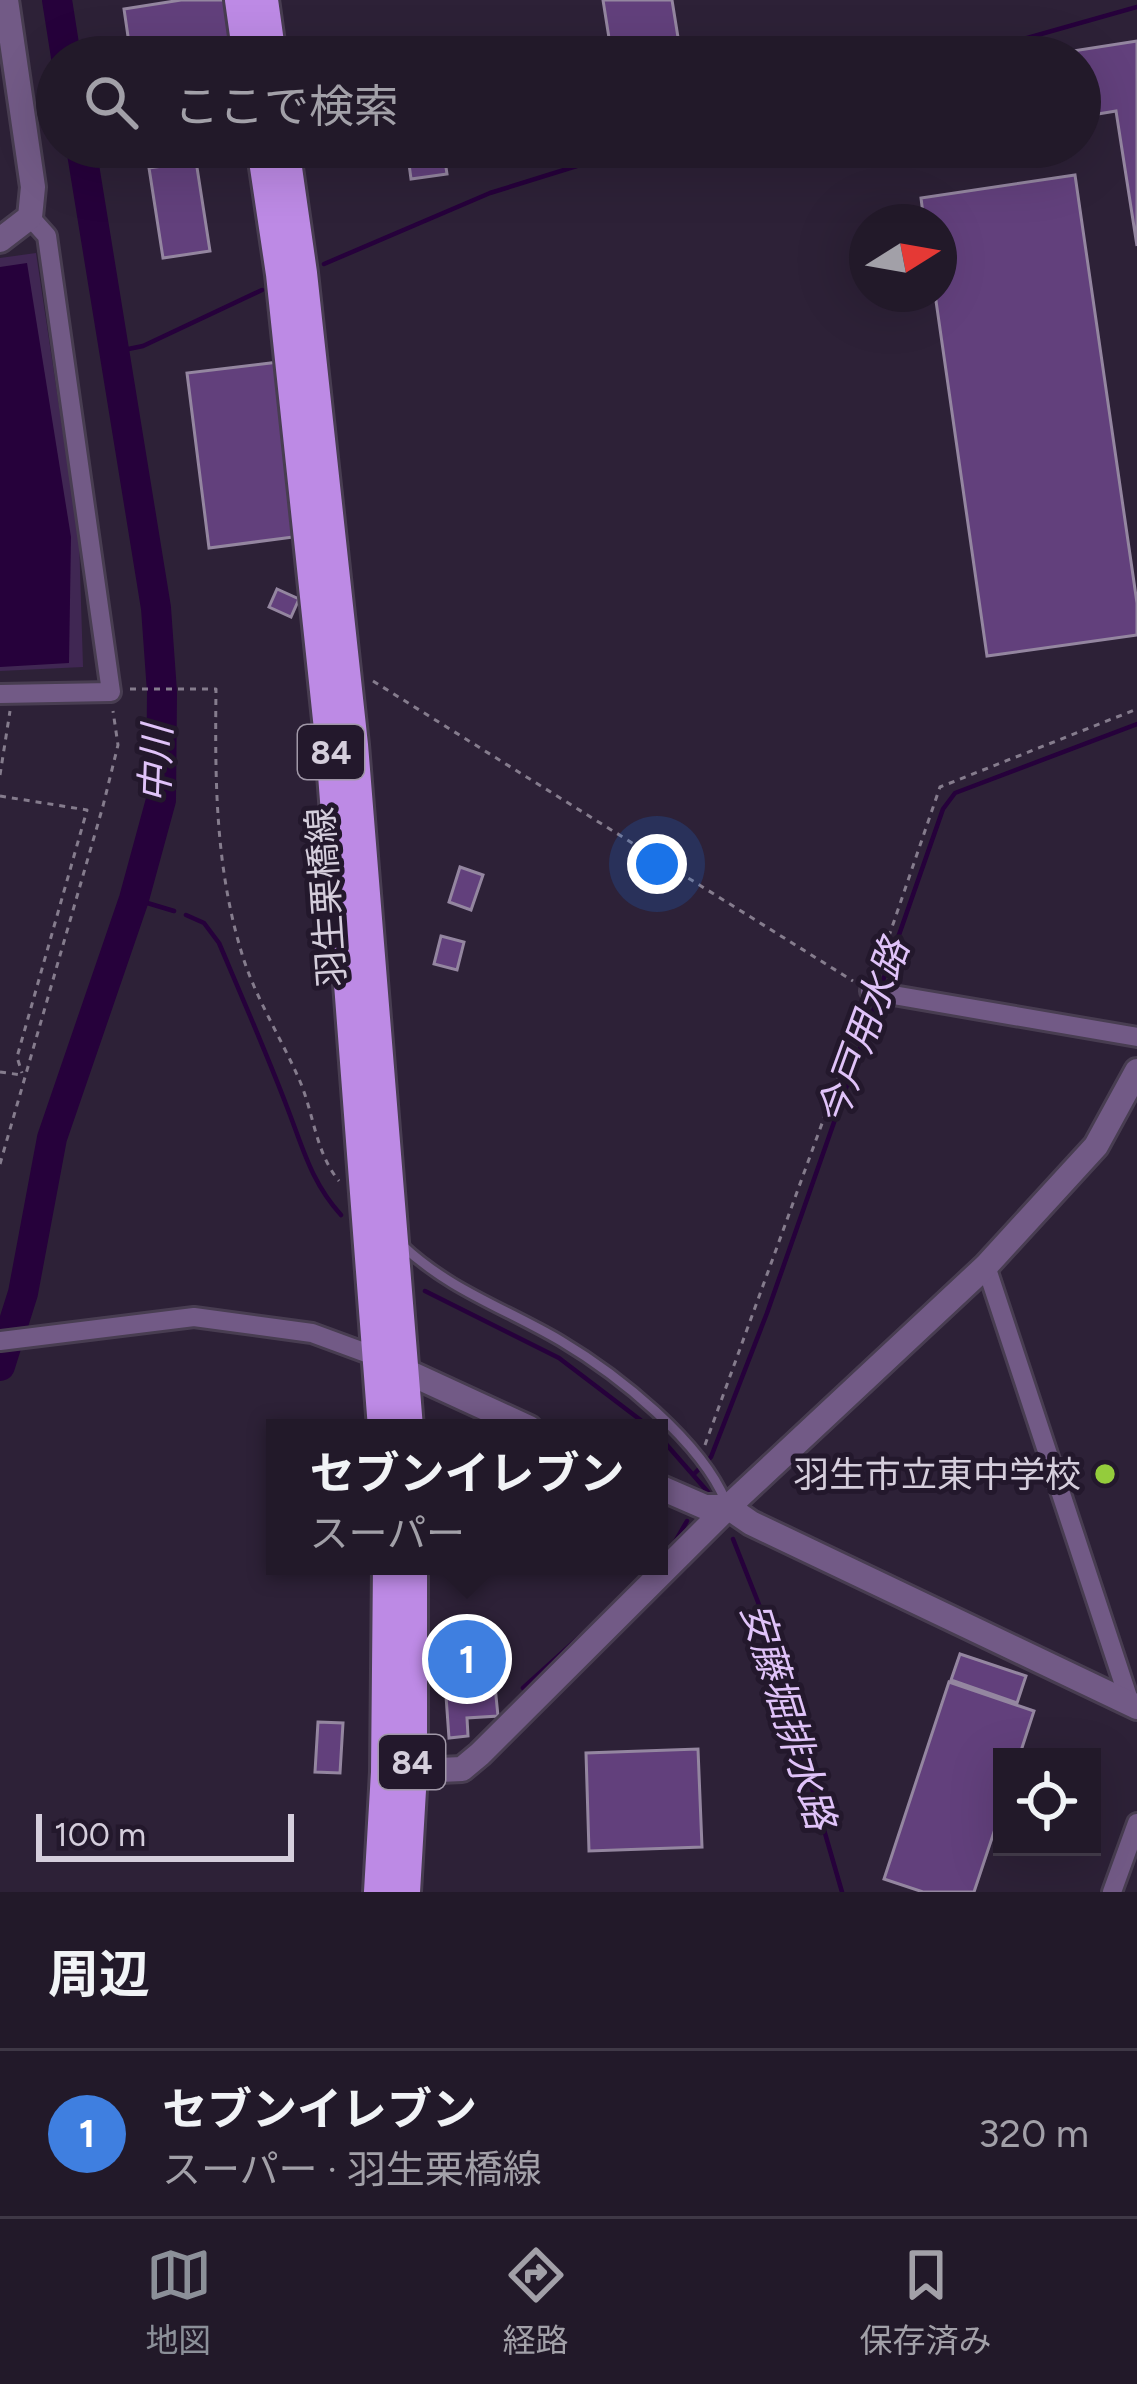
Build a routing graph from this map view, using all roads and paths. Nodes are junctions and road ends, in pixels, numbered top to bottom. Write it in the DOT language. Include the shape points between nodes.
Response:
graph roads {
  1 [pos="6,0"];
  2 [pos="240,0"];
  3 [pos="263,0"];
  4 [pos="245,36"];
  5 [pos="268,36"];
  6 [pos="265,168"];
  7 [pos="287,168"];
  8 [pos="30,217"];
  9 [pos="0,240"];
  10 [pos="344,663"];
  11 [pos="111,692"];
  12 [pos="6,693"];
  13 [pos="1137,709"];
  14 [pos="0,775"];
  15 [pos="0,796"];
  16 [pos="870,991"];
  17 [pos="1137,1037"];
  18 [pos="1137,1071"];
  19 [pos="0,1072"];
  20 [pos="23,1075"];
  21 [pos="0,1164"];
  22 [pos="364,1201"];
  23 [pos="392,1236"];
  24 [pos="986,1265"];
  25 [pos="0,1341"];
  26 [pos="393,1365"];
  27 [pos="384,1419"];
  28 [pos="406,1419"];
  29 [pos="510,1419"];
  30 [pos="663,1419"];
  31 [pos="668,1424"];
  32 [pos="698,1455"];
  33 [pos="668,1491"];
  34 [pos="728,1507"];
  35 [pos="668,1566"];
  36 [pos="388,1575"];
  37 [pos="411,1575"];
  38 [pos="659,1575"];
  39 [pos="1134,1705"];
  40 [pos="399,1773"];
  41 [pos="1137,1823"];
  42 [pos="380,1892"];
  43 [pos="405,1892"];
  44 [pos="1112,1892"];
  1 -- 8 [label="street" via="33,187"];
  2 -- 4 [label="main road"];
  3 -- 5 [label="main road"];
  6 -- 22 [label="main road, 羽生栗橋線 / 84" via="331,748"];
  7 -- 10 [label="main road, 羽生栗橋線 / 84"];
  8 -- 9 [label="street"];
  8 -- 11 [label="street" via="46,236"];
  10 -- 16 [label="path"];
  10 -- 23 [label="main road, 羽生栗橋線 / 84"];
  11 -- 12 [label="street"];
  11 -- 20 [label="path" via="118,745"];
  11 -- 22 [label="path" via="216,689 214,796 242,958 302,1084 325,1162"];
  12 -- 14 [label="path"];
  13 -- 16 [label="path" via="940,787"];
  15 -- 20 [label="path" via="86,810 17,1057"];
  16 -- 17 [label="street"];
  16 -- 32 [label="path"];
  18 -- 24 [label="street" via="1096,1146"];
  19 -- 20 [label="path"];
  20 -- 21 [label="path"];
  22 -- 26 [label="main road, 羽生栗橋線 / 84"];
  23 -- 26 [label="main road, 羽生栗橋線 / 84"];
  23 -- 30 [label="lane" via="455,1288 562,1342"];
  24 -- 34 [label="street"];
  24 -- 39 [label="street"];
  25 -- 26 [label="street" via="194,1317 312,1334"];
  26 -- 27 [label="main road, 羽生栗橋線 / 84"];
  26 -- 28 [label="main road, 羽生栗橋線 / 84"];
  26 -- 29 [label="street"];
  31 -- 32 [label="lane"];
  32 -- 34 [label="lane"];
  33 -- 34 [label="street" via="705,1508"];
  34 -- 35 [label="street"];
  34 -- 39 [label="street"];
  36 -- 40 [label="main road, 84"];
  37 -- 40 [label="main road, 84"];
  38 -- 40 [label="street" via="462,1769"];
  40 -- 42 [label="main road, 84"];
  40 -- 43 [label="main road, 84"];
  41 -- 44 [label="street"];
}
